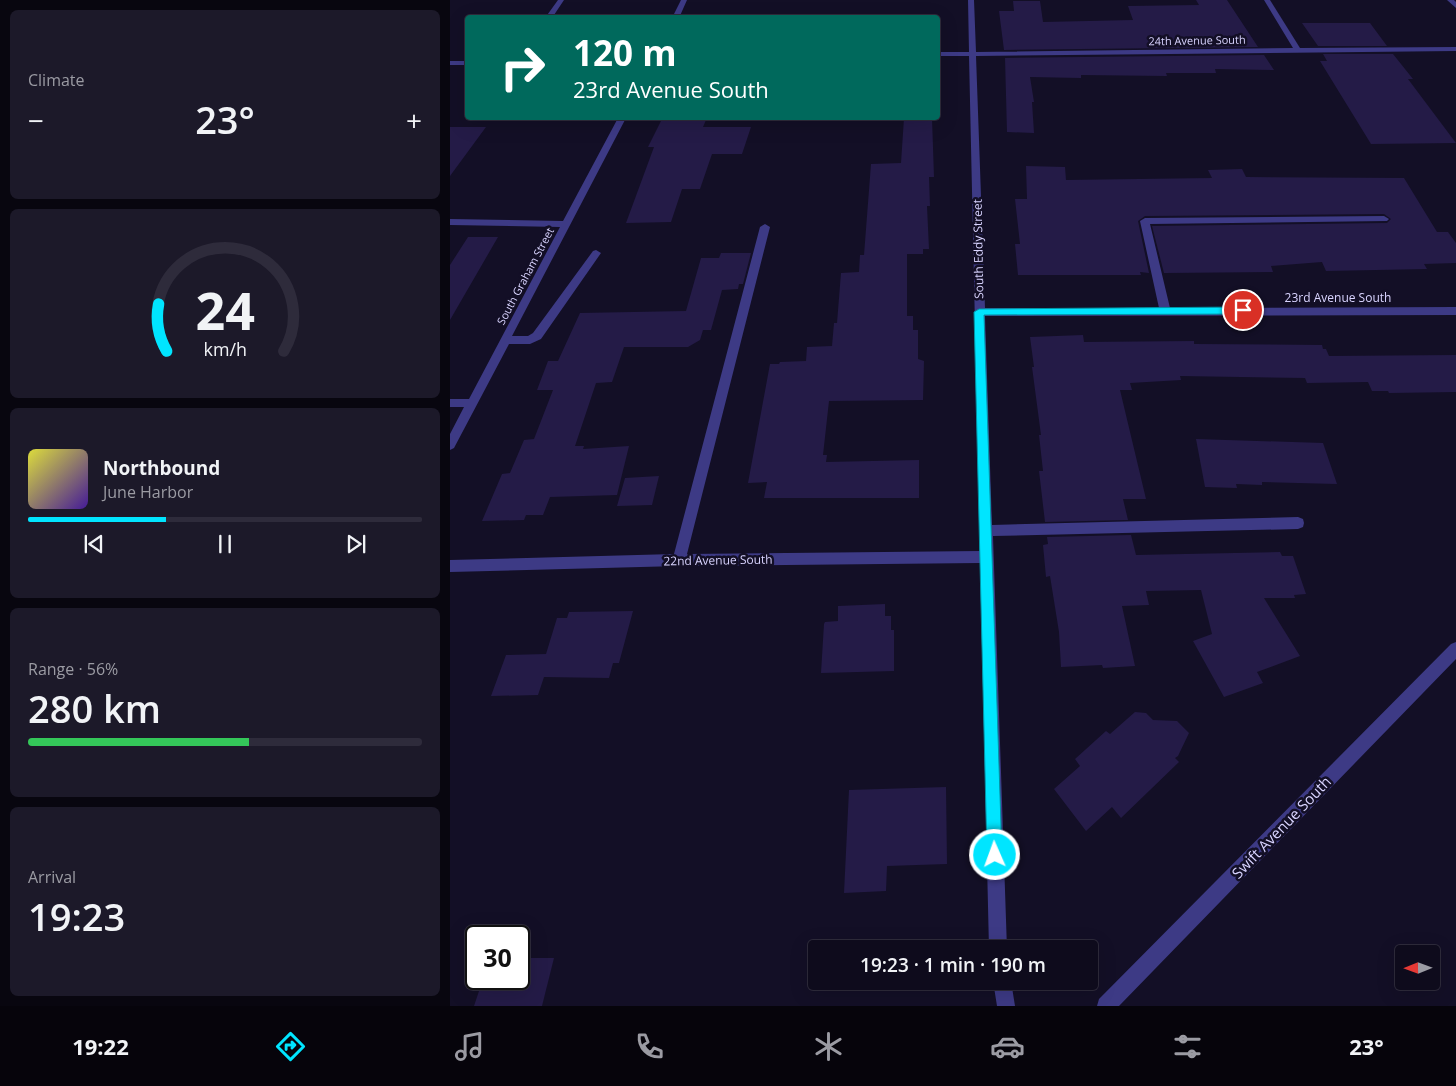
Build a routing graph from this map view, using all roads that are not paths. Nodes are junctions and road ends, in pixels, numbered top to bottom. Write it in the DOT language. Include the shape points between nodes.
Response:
graph roads {
  1 [pos="561,0"];
  2 [pos="684,0"];
  3 [pos="971,0"];
  4 [pos="1267,0"];
  5 [pos="1450,0"];
  6 [pos="1456,6"];
  7 [pos="550,15"];
  8 [pos="676,15"];
  9 [pos="1456,49"];
  10 [pos="1297,50"];
  11 [pos="940,54"];
  12 [pos="973,54"];
  13 [pos="450,63"];
  14 [pos="465,63"];
  15 [pos="621,120"];
  16 [pos="1384,219"];
  17 [pos="450,222"];
  18 [pos="566,224"];
  19 [pos="765,227"];
  20 [pos="596,253"];
  21 [pos="1165,310"];
  22 [pos="1456,311"];
  23 [pos="979,312"];
  24 [pos="505,340"];
  25 [pos="450,403"];
  26 [pos="472,403"];
  27 [pos="450,446"];
  28 [pos="1298,523"];
  29 [pos="986,531"];
  30 [pos="986,557"];
  31 [pos="679,560"];
  32 [pos="450,566"];
  33 [pos="1456,649"];
  34 [pos="998,940"];
  35 [pos="1003,990"];
  36 [pos="1006,1006"];
  37 [pos="1106,1006"];
  1 -- 7 [label="street"];
  2 -- 8 [label="street"];
  3 -- 12 [label="street, South Eddy Street"];
  4 -- 10 [label="street"];
  5 -- 6 [label="street"];
  9 -- 10 [label="street, 24th Avenue South"];
  10 -- 12 [label="street, 24th Avenue South"];
  11 -- 12 [label="street, 24th Avenue South"];
  12 -- 23 [label="street, South Eddy Street"];
  13 -- 14 [label="street"];
  15 -- 18 [label="street, South Graham Street"];
  16 -- 21 [label="street" via="1145,221"];
  17 -- 18 [label="street"];
  18 -- 24 [label="street, South Graham Street"];
  19 -- 31 [label="street"];
  20 -- 24 [label="street" via="537,336 530,340"];
  21 -- 22 [label="street, 23rd Avenue South"];
  21 -- 23 [label="street, 23rd Avenue South"];
  23 -- 29 [label="street, South Eddy Street"];
  24 -- 26 [label="street, South Graham Street"];
  25 -- 26 [label="street"];
  26 -- 27 [label="street, South Graham Street"];
  28 -- 29 [label="street"];
  29 -- 30 [label="street, South Eddy Street"];
  30 -- 31 [label="street, 22nd Avenue South"];
  30 -- 34 [label="street, South Eddy Street"];
  31 -- 32 [label="street, 22nd Avenue South"];
  33 -- 37 [label="street, Swift Avenue South"];
  35 -- 36 [label="street"];
}
